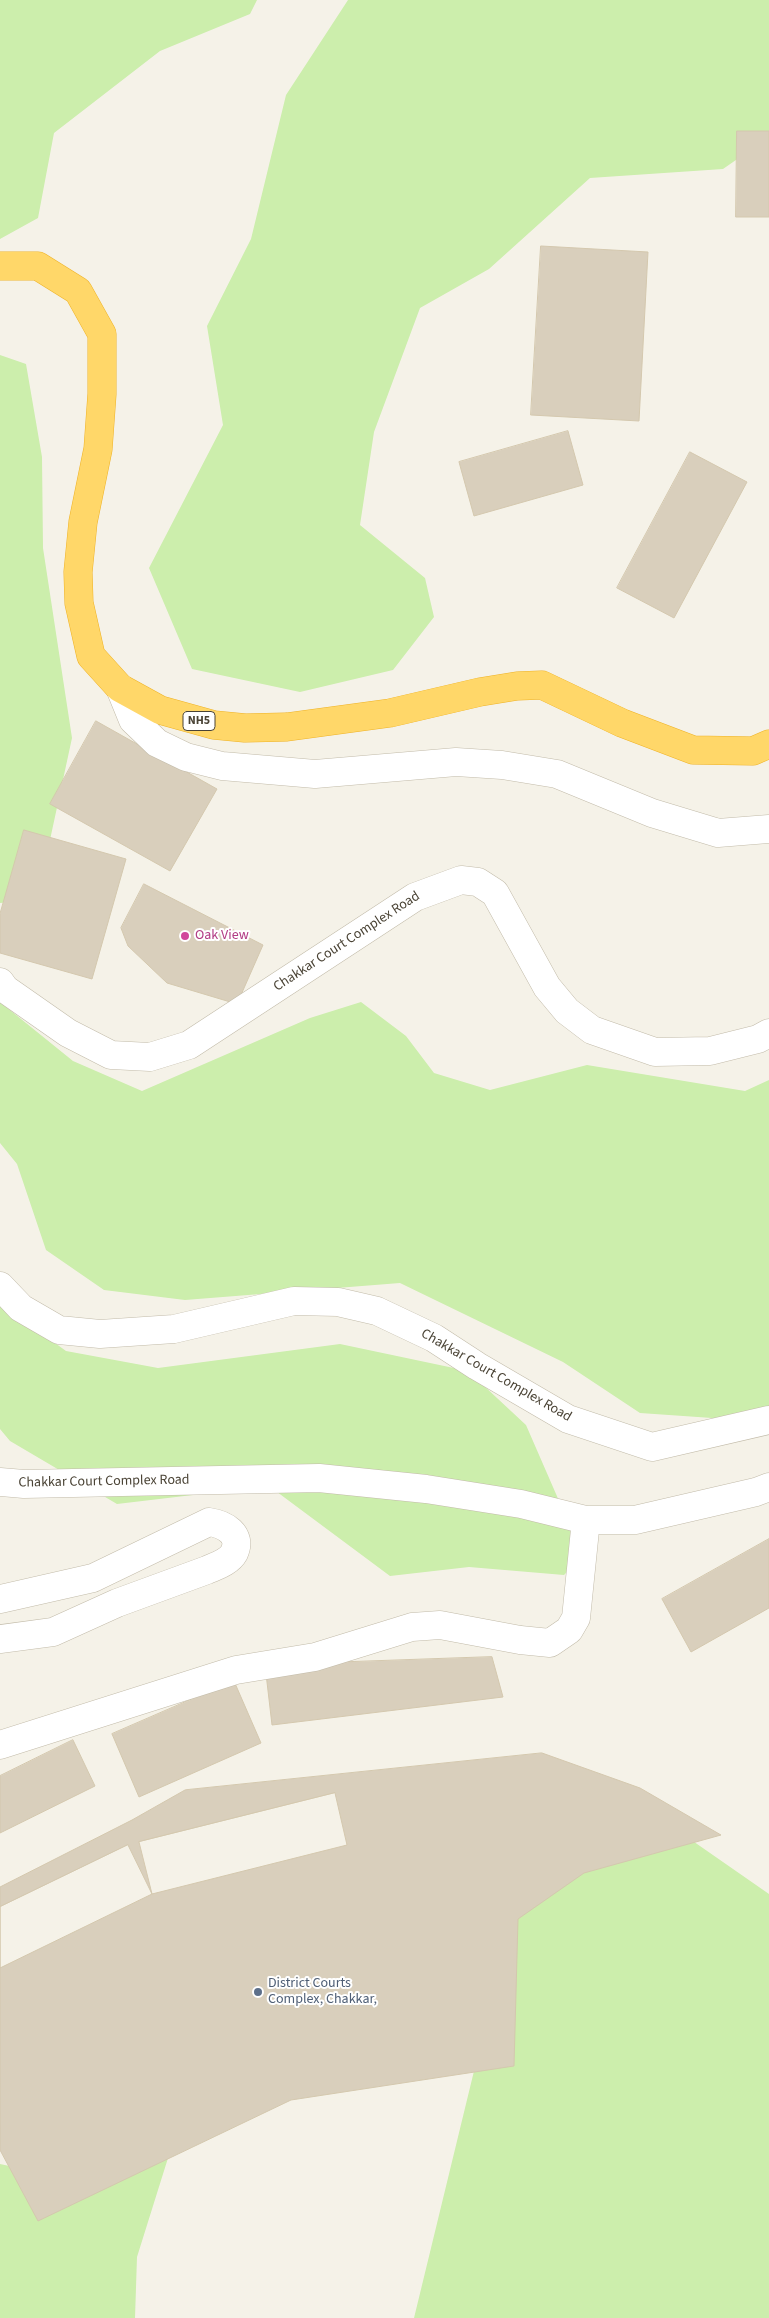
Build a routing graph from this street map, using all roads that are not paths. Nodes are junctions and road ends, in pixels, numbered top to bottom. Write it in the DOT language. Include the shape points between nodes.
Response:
graph roads {
  1 [pos="0,266"];
  2 [pos="120,688"];
  3 [pos="769,744"];
  4 [pos="769,829"];
  5 [pos="0,982"];
  6 [pos="769,1033"];
  7 [pos="0,1286"];
  8 [pos="769,1420"];
  9 [pos="0,1482"];
  10 [pos="769,1487"];
  11 [pos="586,1520"];
  12 [pos="0,1599"];
  13 [pos="0,1639"];
  14 [pos="0,1745"];
  1 -- 2 [label="highway, NH5" via="38,266 78,291 102,334 98,449 84,522 78,572 79,603 91,656"];
  2 -- 3 [label="highway, NH5" via="160,710 214,725 245,728 287,727 371,715 480,692 542,685 622,723 693,750 753,751"];
  2 -- 4 [label="street" via="133,720 157,743 186,757 222,766 315,774 456,762 502,765 557,774 652,813 718,833"];
  5 -- 6 [label="street, Chakkar Court Complex Road" via="5,989 68,1033 111,1055 150,1057 189,1045 407,901 462,880 478,882 495,893 547,988 567,1011 592,1030 654,1052 710,1052"];
  7 -- 8 [label="street, Chakkar Court Complex Road" via="21,1308 59,1330 100,1334 174,1329 294,1301 338,1302 376,1311 434,1338 568,1420 652,1447"];
  9 -- 11 [label="street, Chakkar Court Complex Road" via="319,1478 512,1502"];
  10 -- 11 [label="street, Chakkar Court Complex Road" via="634,1520"];
  11 -- 14 [label="street" via="576,1618 569,1630 550,1643 440,1625 412,1627 315,1657 236,1670"];
  12 -- 13 [label="street" via="93,1578 209,1522 223,1524 236,1541 233,1554 222,1564 116,1603 53,1632"];
}
